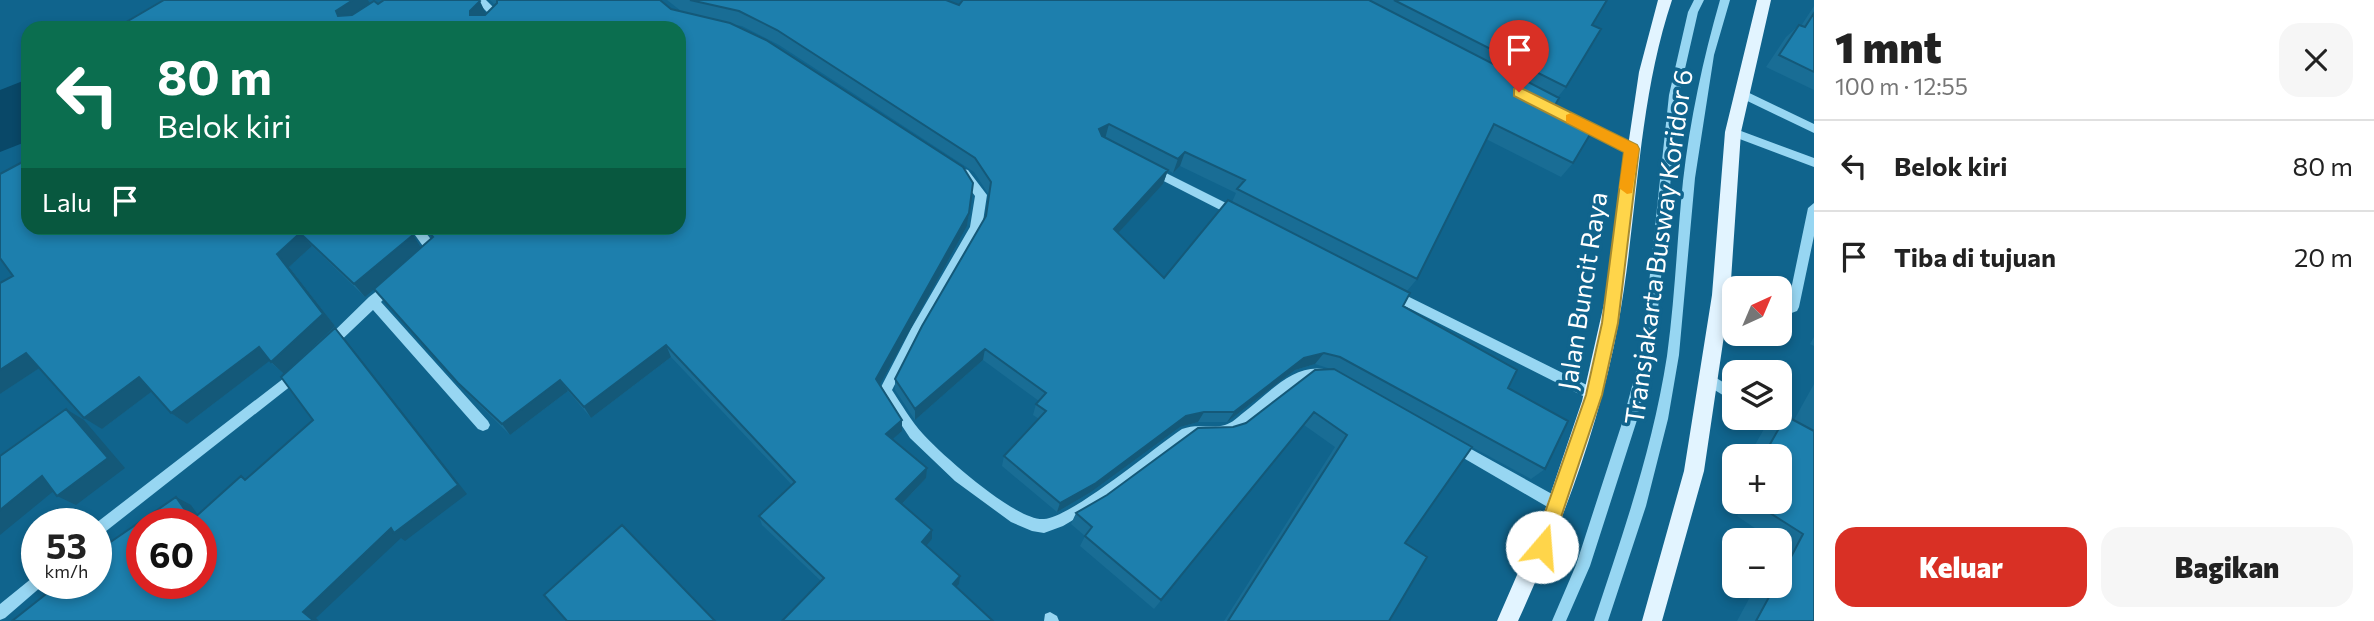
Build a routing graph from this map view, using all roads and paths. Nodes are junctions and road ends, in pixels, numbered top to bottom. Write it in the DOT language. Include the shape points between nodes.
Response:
graph roads {
  1 [pos="480,0"];
  2 [pos="1665,0"];
  3 [pos="1699,0"];
  4 [pos="1725,0"];
  5 [pos="1764,0"];
  6 [pos="492,21"];
  7 [pos="1741,93"];
  8 [pos="1571,118"];
  9 [pos="1814,129"];
  10 [pos="1733,131"];
  11 [pos="1632,149"];
  12 [pos="1814,163"];
  13 [pos="1141,164"];
  14 [pos="957,168"];
  15 [pos="1814,208"];
  16 [pos="1251,221"];
  17 [pos="421,235"];
  18 [pos="422,259"];
  19 [pos="1729,276"];
  20 [pos="401,277"];
  21 [pos="1374,284"];
  22 [pos="373,301"];
  23 [pos="1792,307"];
  24 [pos="1722,325"];
  25 [pos="1710,380"];
  26 [pos="1338,381"];
  27 [pos="1722,388"];
  28 [pos="1594,395"];
  29 [pos="483,425"];
  30 [pos="1787,430"];
  31 [pos="1440,437"];
  32 [pos="1814,448"];
  33 [pos="1556,505"];
  34 [pos="112,520"];
  35 [pos="21,595"];
  36 [pos="0,613"];
  37 [pos="1507,621"];
  38 [pos="1559,621"];
  39 [pos="1601,621"];
  40 [pos="1652,621"];
  1 -- 6 [label="street" via="497,16"];
  2 -- 11 [label="main road, Jalan Buncit Raya" via="1656,23"];
  3 -- 38 [label="street, Transjakarta Busway Koridor 6" via="1674,95 1648,349 1583,566"];
  4 -- 39 [label="street, Transjakarta Busway Koridor 6" via="1709,55 1689,178 1673,355 1661,419 1639,506"];
  5 -- 7 [label="main road"];
  7 -- 9 [label="street"];
  7 -- 10 [label="main road"];
  8 -- 11 [label="street"];
  10 -- 12 [label="street"];
  10 -- 19 [label="main road"];
  11 -- 28 [label="main road, Jalan Buncit Raya" via="1610,323"];
  13 -- 16 [label="street"];
  14 -- 26 [label="street" via="981,195 976,228 885,391 919,439 1001,510 1045,526 1074,513 1187,433 1220,433 1239,426 1301,376 1316,373"];
  15 -- 23 [label="lane"];
  17 -- 18 [label="street" via="433,250"];
  20 -- 22 [label="street"];
  21 -- 28 [label="street"];
  22 -- 29 [label="street"];
  22 -- 34 [label="street" via="312,360"];
  24 -- 25 [label="main road"];
  25 -- 27 [label="street"];
  25 -- 40 [label="main road" via="1694,471"];
  28 -- 33 [label="main road, Jalan Buncit Raya"];
  30 -- 32 [label="street"];
  31 -- 33 [label="street"];
  33 -- 37 [label="main road, Jalan Buncit Raya"];
  35 -- 36 [label="street"];
}
